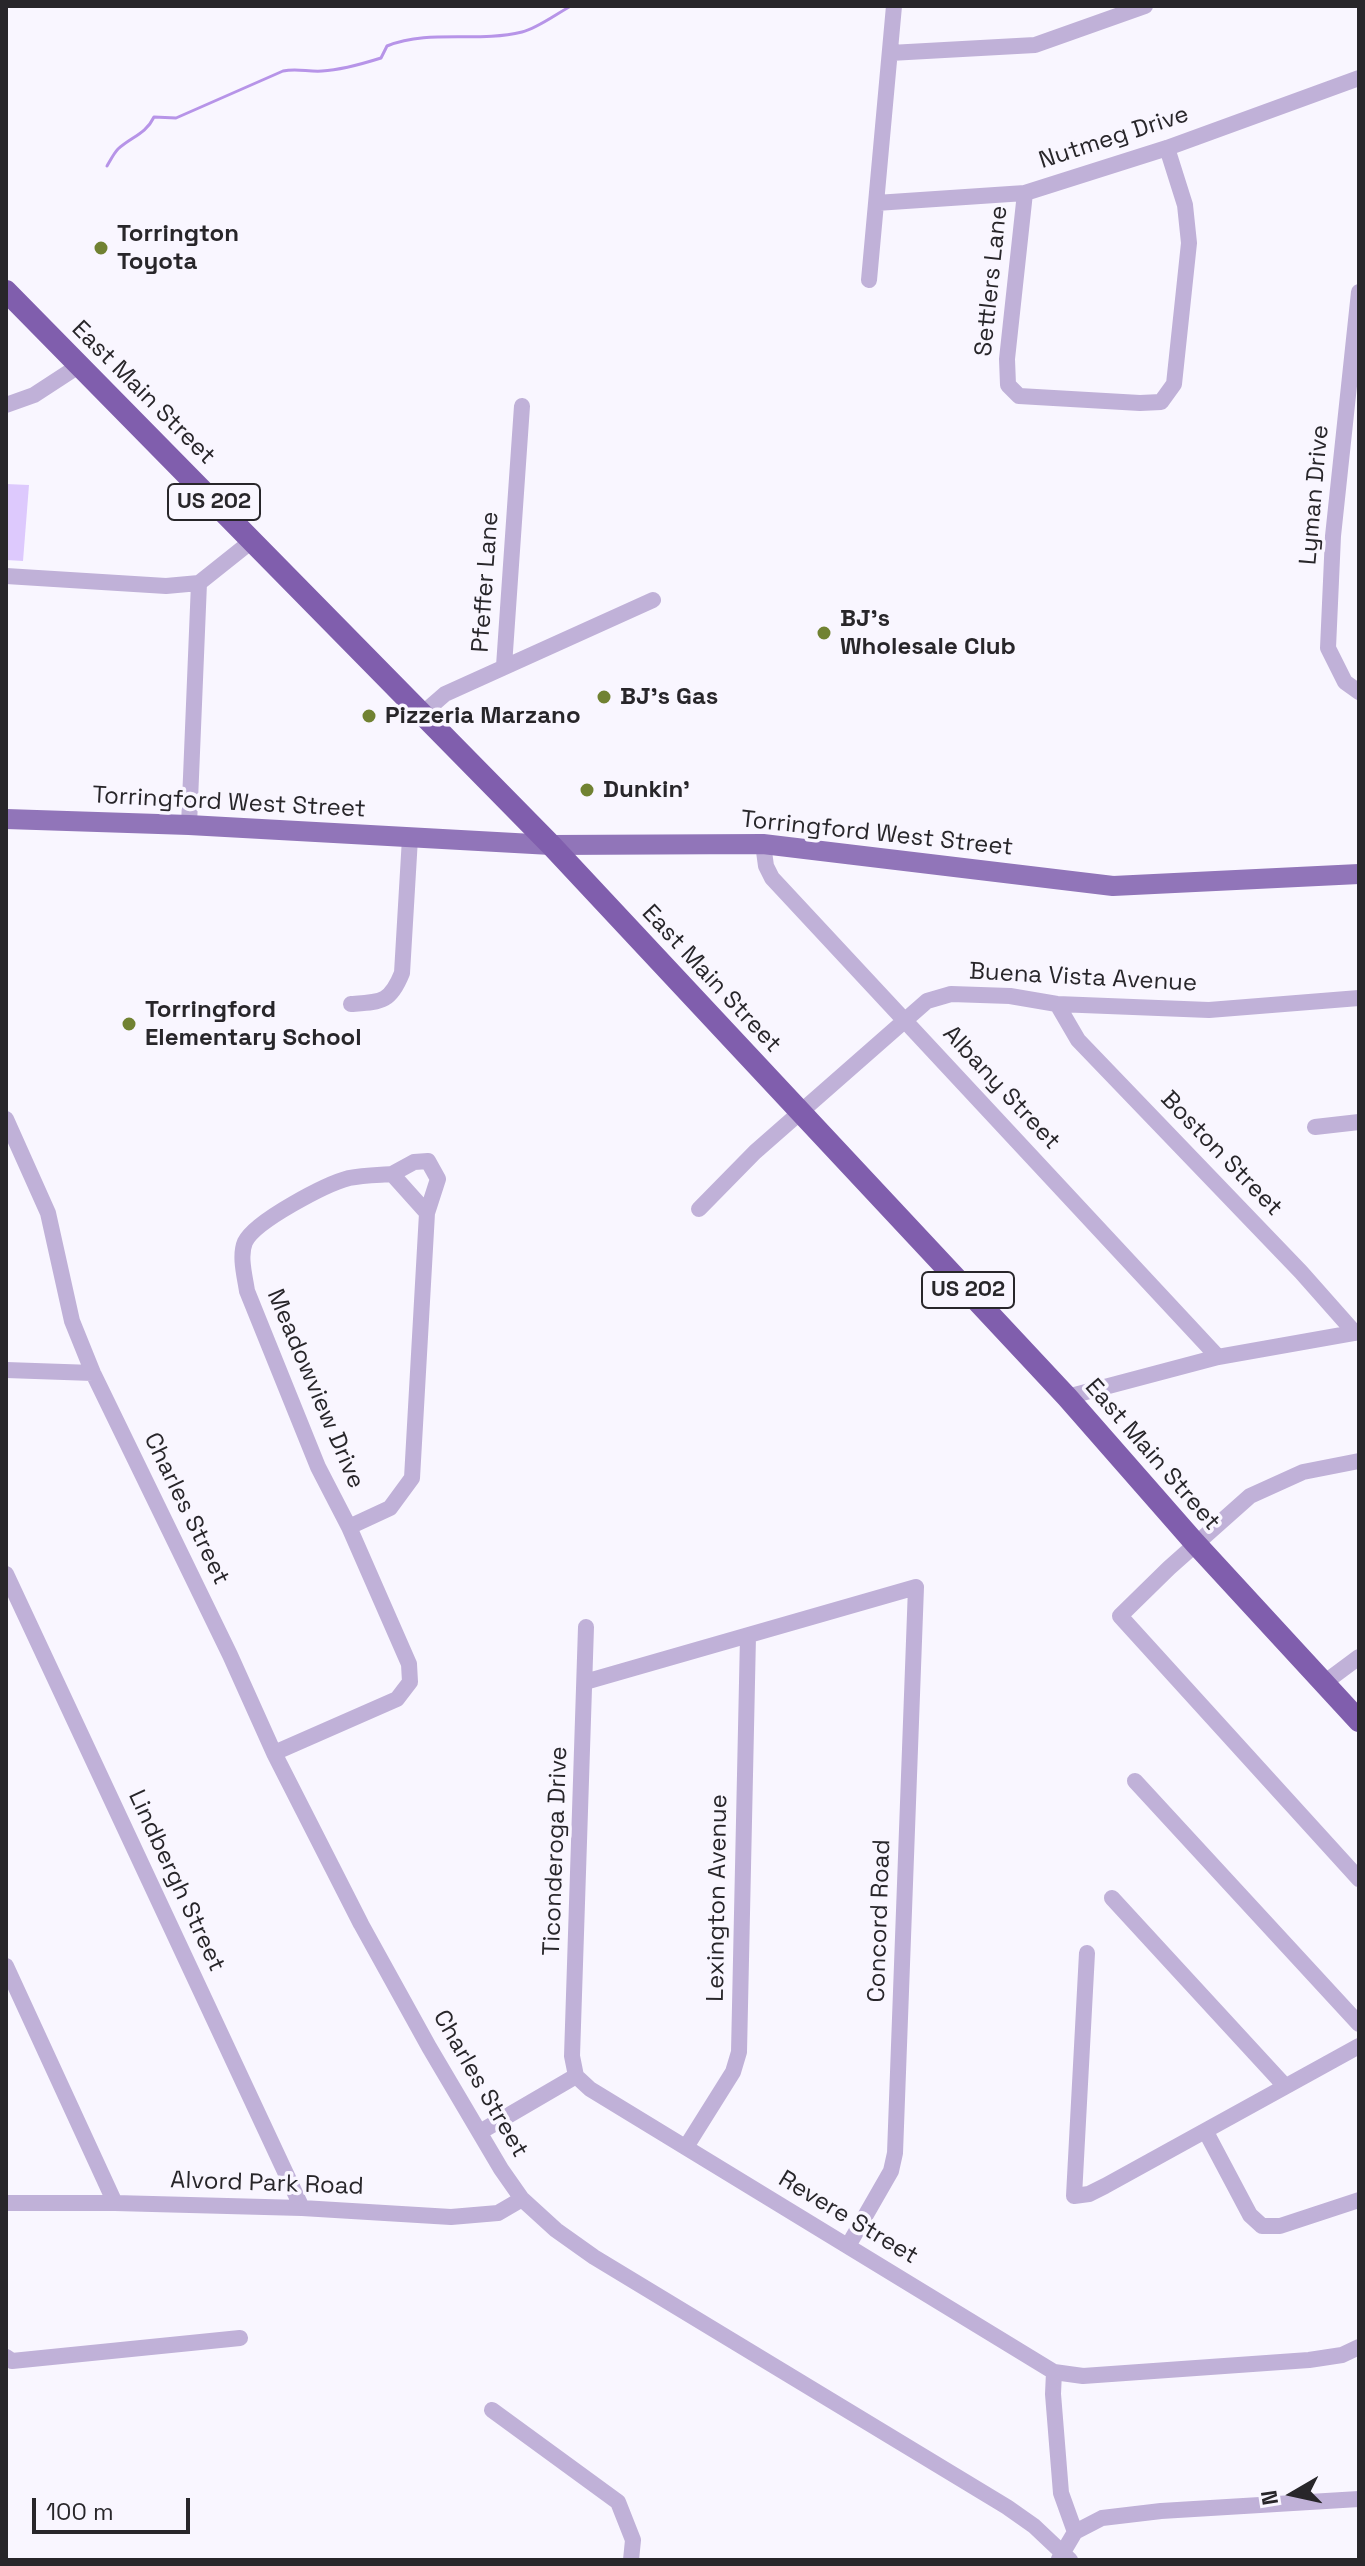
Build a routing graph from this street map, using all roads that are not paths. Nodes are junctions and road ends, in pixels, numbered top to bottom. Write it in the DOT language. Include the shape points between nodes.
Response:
graph roads {
  1 [pos="894,6"];
  2 [pos="1145,6"];
  3 [pos="890,53"];
  4 [pos="1359,78"];
  5 [pos="1167,148"];
  6 [pos="1025,193"];
  7 [pos="876,203"];
  8 [pos="869,280"];
  9 [pos="6,291"];
  10 [pos="1359,292"];
  11 [pos="80,365"];
  12 [pos="6,405"];
  13 [pos="522,406"];
  14 [pos="253,540"];
  15 [pos="6,576"];
  16 [pos="199,583"];
  17 [pos="653,600"];
  18 [pos="504,666"];
  19 [pos="1359,692"];
  20 [pos="422,714"];
  21 [pos="6,819"];
  22 [pos="189,825"];
  23 [pos="410,838"];
  24 [pos="763,844"];
  25 [pos="551,845"];
  26 [pos="1359,874"];
  27 [pos="1359,998"];
  28 [pos="351,1004"];
  29 [pos="1057,1004"];
  30 [pos="906,1021"];
  31 [pos="799,1113"];
  32 [pos="6,1119"];
  33 [pos="1359,1122"];
  34 [pos="1315,1127"];
  35 [pos="392,1174"];
  36 [pos="699,1209"];
  37 [pos="427,1213"];
  38 [pos="1357,1333"];
  39 [pos="1218,1357"];
  40 [pos="6,1370"];
  41 [pos="93,1373"];
  42 [pos="1067,1397"];
  43 [pos="1359,1461"];
  44 [pos="349,1527"];
  45 [pos="1195,1543"];
  46 [pos="6,1574"];
  47 [pos="586,1627"];
  48 [pos="748,1636"];
  49 [pos="1359,1657"];
  50 [pos="585,1682"];
  51 [pos="1324,1683"];
  52 [pos="1359,1721"];
  53 [pos="274,1753"];
  54 [pos="1135,1781"];
  55 [pos="1359,1879"];
  56 [pos="1112,1898"];
  57 [pos="1087,1953"];
  58 [pos="6,1966"];
  59 [pos="1359,2024"];
  60 [pos="1359,2046"];
  61 [pos="576,2076"];
  62 [pos="1285,2086"];
  63 [pos="480,2132"];
  64 [pos="1206,2132"];
  65 [pos="686,2147"];
  66 [pos="522,2199"];
  67 [pos="1359,2200"];
  68 [pos="6,2203"];
  69 [pos="115,2203"];
  70 [pos="302,2208"];
  71 [pos="848,2246"];
  72 [pos="240,2338"];
  73 [pos="1359,2347"];
  74 [pos="6,2357"];
  75 [pos="1054,2372"];
  76 [pos="492,2410"];
  77 [pos="1359,2499"];
  78 [pos="1075,2532"];
  79 [pos="1064,2557"];
  80 [pos="631,2560"];
  1 -- 3 [label="street"];
  2 -- 3 [label="street" via="1035,45"];
  3 -- 7 [label="street"];
  4 -- 5 [label="street, Nutmeg Drive"];
  5 -- 6 [label="street, Nutmeg Drive"];
  5 -- 6 [label="street, Settlers Lane" via="1185,205 1189,243 1174,384 1161,402 1019,396 1008,385"];
  6 -- 7 [label="street, Nutmeg Drive"];
  7 -- 8 [label="street"];
  9 -- 11 [label="highway, East Main Street / US 202"];
  10 -- 19 [label="street, Lyman Drive" via="1333,536 1328,648 1345,682"];
  11 -- 12 [label="street" via="34,395"];
  11 -- 14 [label="highway, East Main Street / US 202"];
  13 -- 18 [label="street, Pfeffer Lane"];
  14 -- 16 [label="street"];
  14 -- 20 [label="highway, East Main Street / US 202"];
  15 -- 16 [label="street" via="166,586"];
  16 -- 22 [label="street"];
  17 -- 18 [label="street"];
  18 -- 20 [label="street, Pfeffer Lane" via="445,694"];
  20 -- 25 [label="highway, East Main Street / US 202"];
  21 -- 22 [label="main road, Torringford West Street"];
  22 -- 23 [label="main road, Torringford West Street"];
  23 -- 25 [label="main road, Torringford West Street"];
  23 -- 28 [label="street" via="402,973 395,990 381,1002"];
  24 -- 25 [label="main road, Torringford West Street"];
  24 -- 26 [label="main road, Torringford West Street" via="1113,886"];
  24 -- 30 [label="street, Albany Street" via="772,878"];
  25 -- 31 [label="highway, East Main Street / US 202"];
  27 -- 29 [label="street, Buena Vista Avenue" via="1209,1010"];
  29 -- 30 [label="street, Buena Vista Avenue" via="951,994 927,1001"];
  29 -- 38 [label="street, Boston Street" via="1078,1040"];
  30 -- 31 [label="street, Buena Vista Avenue"];
  30 -- 39 [label="street, Albany Street"];
  31 -- 36 [label="street, Buena Vista Avenue"];
  31 -- 42 [label="highway, East Main Street / US 202"];
  32 -- 41 [label="street, Charles Street" via="48,1213 72,1321"];
  33 -- 34 [label="street"];
  35 -- 37 [label="street"];
  35 -- 37 [label="street, Meadowview Drive" via="428,1161 438,1179"];
  35 -- 44 [label="street, Meadowview Drive" via="352,1177 320,1188 260,1226 245,1242 247,1291 318,1467"];
  37 -- 44 [label="street, Meadowview Drive" via="412,1478 390,1508"];
  38 -- 39 [label="street"];
  39 -- 42 [label="street"];
  40 -- 41 [label="street"];
  41 -- 53 [label="street, Charles Street"];
  42 -- 45 [label="highway, East Main Street / US 202"];
  43 -- 45 [label="street" via="1303,1472 1250,1496"];
  44 -- 53 [label="street, Meadowview Drive" via="409,1664 410,1682 397,1699"];
  45 -- 51 [label="highway, East Main Street / US 202"];
  45 -- 55 [label="street" via="1120,1616"];
  46 -- 70 [label="street, Lindbergh Street"];
  47 -- 50 [label="street, Ticonderoga Drive"];
  48 -- 50 [label="street"];
  48 -- 65 [label="street, Lexington Avenue" via="739,2052 733,2072"];
  48 -- 71 [label="street, Concord Road" via="916,1587 895,2153 891,2171"];
  49 -- 51 [label="street"];
  50 -- 61 [label="street, Ticonderoga Drive" via="572,2056"];
  51 -- 52 [label="highway, East Main Street / US 202"];
  53 -- 63 [label="street, Charles Street" via="361,1924"];
  54 -- 59 [label="street"];
  56 -- 62 [label="street"];
  57 -- 64 [label="street" via="1074,2196 1089,2194"];
  58 -- 69 [label="street"];
  60 -- 62 [label="street"];
  61 -- 63 [label="street"];
  61 -- 65 [label="street, Revere Street"];
  62 -- 64 [label="street"];
  63 -- 66 [label="street, Charles Street"];
  64 -- 67 [label="street" via="1250,2215 1262,2226 1280,2226"];
  65 -- 71 [label="street, Revere Street"];
  66 -- 70 [label="street, Alvord Park Road" via="498,2213 451,2217"];
  66 -- 79 [label="street, Charles Street" via="594,2257 1007,2507"];
  68 -- 69 [label="street, Alvord Park Road"];
  69 -- 70 [label="street, Alvord Park Road"];
  71 -- 75 [label="street, Revere Street"];
  72 -- 74 [label="street" via="12,2361"];
  73 -- 75 [label="street" via="1309,2360 1083,2376"];
  75 -- 78 [label="street" via="1061,2493"];
  76 -- 80 [label="street" via="618,2502 633,2540"];
  77 -- 78 [label="street" via="1115,2515"];
  78 -- 79 [label="street, Charles Street"];
}
